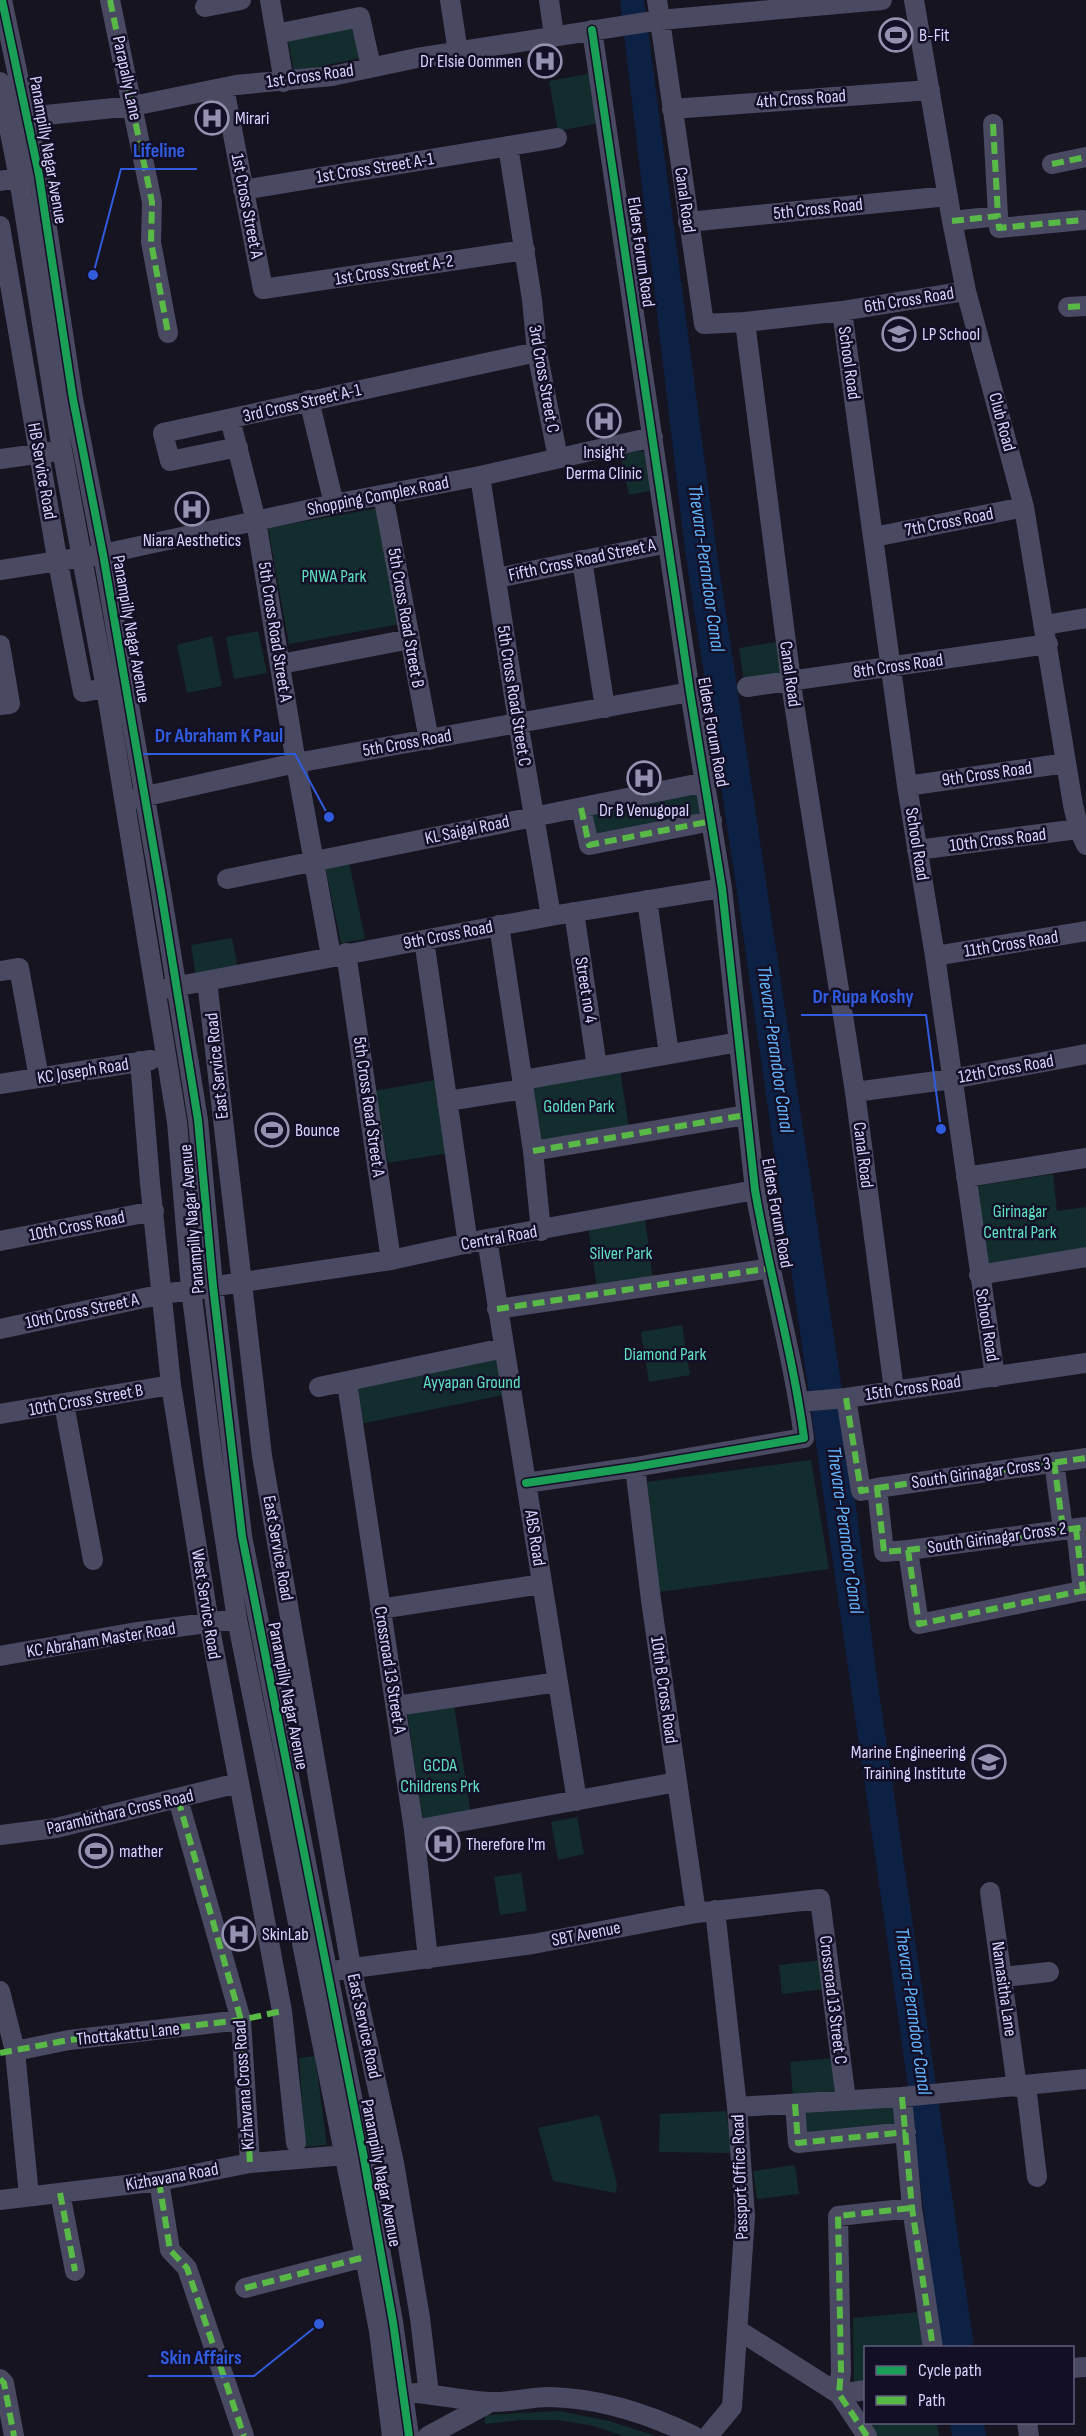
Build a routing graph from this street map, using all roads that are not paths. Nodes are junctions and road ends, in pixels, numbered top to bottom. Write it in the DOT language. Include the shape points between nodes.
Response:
graph roads {
  1 [pos="2,0"];
  2 [pos="110,0"];
  3 [pos="241,0"];
  4 [pos="270,0"];
  5 [pos="450,0"];
  6 [pos="549,0"];
  7 [pos="657,0"];
  8 [pos="882,0"];
  9 [pos="914,0"];
  10 [pos="205,7"];
  11 [pos="660,20"];
  12 [pos="592,30"];
  13 [pos="276,34"];
  14 [pos="554,36"];
  15 [pos="458,52"];
  16 [pos="371,67"];
  17 [pos="0,82"];
  18 [pos="284,82"];
  19 [pos="224,88"];
  20 [pos="930,90"];
  21 [pos="133,106"];
  22 [pos="672,109"];
  23 [pos="18,118"];
  24 [pos="993,124"];
  25 [pos="557,138"];
  26 [pos="508,146"];
  27 [pos="1086,157"];
  28 [pos="1052,164"];
  29 [pos="19,178"];
  30 [pos="243,190"];
  31 [pos="948,196"];
  32 [pos="998,216"];
  33 [pos="1083,220"];
  34 [pos="952,221"];
  35 [pos="688,222"];
  36 [pos="0,226"];
  37 [pos="525,250"];
  38 [pos="263,289"];
  39 [pos="966,291"];
  40 [pos="842,311"];
  41 [pos="745,322"];
  42 [pos="168,333"];
  43 [pos="537,352"];
  44 [pos="309,400"];
  45 [pos="230,419"];
  46 [pos="653,437"];
  47 [pos="83,445"];
  48 [pos="238,447"];
  49 [pos="62,450"];
  50 [pos="39,454"];
  51 [pos="558,458"];
  52 [pos="0,459"];
  53 [pos="480,476"];
  54 [pos="383,495"];
  55 [pos="334,504"];
  56 [pos="1024,507"];
  57 [pos="256,520"];
  58 [pos="874,537"];
  59 [pos="668,543"];
  60 [pos="103,554"];
  61 [pos="83,557"];
  62 [pos="58,561"];
  63 [pos="582,561"];
  64 [pos="0,570"];
  65 [pos="496,578"];
  66 [pos="1086,618"];
  67 [pos="1045,625"];
  68 [pos="410,639"];
  69 [pos="1048,644"];
  70 [pos="0,645"];
  71 [pos="281,664"];
  72 [pos="891,667"];
  73 [pos="791,682"];
  74 [pos="747,687"];
  75 [pos="106,688"];
  76 [pos="690,692"];
  77 [pos="5,704"];
  78 [pos="605,708"];
  79 [pos="518,722"];
  80 [pos="429,740"];
  81 [pos="296,763"];
  82 [pos="1066,763"];
  83 [pos="706,782"];
  84 [pos="908,786"];
  85 [pos="144,796"];
  86 [pos="125,801"];
  87 [pos="581,808"];
  88 [pos="533,816"];
  89 [pos="712,821"];
  90 [pos="1084,834"];
  91 [pos="917,850"];
  92 [pos="314,862"];
  93 [pos="227,879"];
  94 [pos="722,888"];
  95 [pos="647,900"];
  96 [pos="574,912"];
  97 [pos="551,916"];
  98 [pos="499,926"];
  99 [pos="1086,931"];
  100 [pos="424,940"];
  101 [pos="339,955"];
  102 [pos="936,956"];
  103 [pos="0,971"];
  104 [pos="207,981"];
  105 [pos="176,986"];
  106 [pos="156,990"];
  107 [pos="739,1042"];
  108 [pos="187,1054"];
  109 [pos="669,1054"];
  110 [pos="1086,1054"];
  111 [pos="167,1057"];
  112 [pos="140,1061"];
  113 [pos="597,1067"];
  114 [pos="39,1078"];
  115 [pos="952,1079"];
  116 [pos="0,1084"];
  117 [pos="523,1084"];
  118 [pos="855,1092"];
  119 [pos="448,1101"];
  120 [pos="746,1115"];
  121 [pos="533,1152"];
  122 [pos="1086,1158"];
  123 [pos="966,1177"];
  124 [pos="755,1190"];
  125 [pos="154,1210"];
  126 [pos="541,1231"];
  127 [pos="487,1239"];
  128 [pos="0,1241"];
  129 [pos="468,1244"];
  130 [pos="1086,1257"];
  131 [pos="391,1260"];
  132 [pos="772,1268"];
  133 [pos="979,1275"];
  134 [pos="241,1281"];
  135 [pos="213,1286"];
  136 [pos="191,1290"];
  137 [pos="163,1294"];
  138 [pos="497,1309"];
  139 [pos="0,1329"];
  140 [pos="504,1348"];
  141 [pos="1086,1363"];
  142 [pos="995,1377"];
  143 [pos="347,1383"];
  144 [pos="171,1385"];
  145 [pos="319,1387"];
  146 [pos="894,1390"];
  147 [pos="846,1398"];
  148 [pos="800,1402"];
  149 [pos="64,1404"];
  150 [pos="0,1414"];
  151 [pos="1086,1458"];
  152 [pos="1054,1462"];
  153 [pos="635,1467"];
  154 [pos="526,1483"];
  155 [pos="877,1488"];
  156 [pos="1075,1528"];
  157 [pos="908,1550"];
  158 [pos="93,1560"];
  159 [pos="542,1584"];
  160 [pos="1084,1591"];
  161 [pos="380,1609"];
  162 [pos="237,1619"];
  163 [pos="209,1623"];
  164 [pos="0,1656"];
  165 [pos="558,1682"];
  166 [pos="396,1706"];
  167 [pos="265,1762"];
  168 [pos="237,1775"];
  169 [pos="676,1782"];
  170 [pos="178,1799"];
  171 [pos="577,1801"];
  172 [pos="414,1830"];
  173 [pos="0,1835"];
  174 [pos="990,1892"];
  175 [pos="820,1899"];
  176 [pos="705,1912"];
  177 [pos="428,1959"];
  178 [pos="351,1967"];
  179 [pos="1048,1971"];
  180 [pos="318,1973"];
  181 [pos="1003,1977"];
  182 [pos="0,1991"];
  183 [pos="241,2020"];
  184 [pos="15,2051"];
  185 [pos="1086,2079"];
  186 [pos="1022,2086"];
  187 [pos="903,2097"];
  188 [pos="846,2100"];
  189 [pos="795,2104"];
  190 [pos="737,2107"];
  191 [pos="906,2132"];
  192 [pos="387,2133"];
  193 [pos="296,2143"];
  194 [pos="356,2149"];
  195 [pos="250,2163"];
  196 [pos="1038,2177"];
  197 [pos="159,2181"];
  198 [pos="60,2193"];
  199 [pos="29,2196"];
  200 [pos="0,2200"];
  201 [pos="912,2208"];
  202 [pos="365,2257"];
  203 [pos="75,2271"];
  204 [pos="245,2288"];
  205 [pos="420,2318"];
  206 [pos="393,2322"];
  207 [pos="738,2330"];
  208 [pos="933,2346"];
  209 [pos="0,2379"];
  210 [pos="864,2390"];
  211 [pos="396,2393"];
  212 [pos="429,2394"];
  213 [pos="839,2394"];
  214 [pos="491,2402"];
  215 [pos="14,2436"];
  216 [pos="244,2436"];
  217 [pos="392,2436"];
  218 [pos="409,2436"];
  219 [pos="428,2436"];
  220 [pos="694,2436"];
  221 [pos="708,2436"];
  222 [pos="867,2436"];
  1 -- 23 [label="street, Panampilly Nagar Avenue"];
  2 -- 21 [label="street, Parapally Lane"];
  3 -- 10 [label="street"];
  4 -- 13 [label="street"];
  5 -- 15 [label="street"];
  6 -- 14 [label="street"];
  7 -- 11 [label="street, Canal Road"];
  8 -- 11 [label="street, 1st Cross Road"];
  9 -- 20 [label="street, Club Road"];
  11 -- 12 [label="street, 1st Cross Road"];
  11 -- 22 [label="street, Canal Road"];
  12 -- 14 [label="street, 1st Cross Road"];
  12 -- 46 [label="street, Elders Forum Road"];
  13 -- 16 [label="street" via="360,17"];
  13 -- 18 [label="street"];
  14 -- 15 [label="street, 1st Cross Road"];
  15 -- 16 [label="street, 1st Cross Road"];
  16 -- 18 [label="street, 1st Cross Road"];
  17 -- 23 [label="street, Panampilly Nagar Avenue"];
  18 -- 19 [label="street, 1st Cross Road"];
  19 -- 21 [label="street, 1st Cross Road"];
  19 -- 30 [label="street, 1st Cross Street A"];
  20 -- 22 [label="street, 4th Cross Road"];
  20 -- 31 [label="street, Club Road"];
  21 -- 23 [label="street, 1st Cross Road"];
  21 -- 42 [label="street, Parapally Lane" via="152,202 151,242"];
  22 -- 35 [label="street, Canal Road"];
  23 -- 29 [label="street, Panampilly Nagar Avenue"];
  24 -- 32 [label="street"];
  25 -- 26 [label="street, 1st Cross Street A-1"];
  26 -- 30 [label="street, 1st Cross Street A-1"];
  26 -- 37 [label="street, 3rd Cross Street C"];
  27 -- 28 [label="street"];
  29 -- 47 [label="street, Panampilly Nagar Avenue"];
  29 -- 49 [label="street, Panampilly Nagar Avenue"];
  30 -- 38 [label="street, 1st Cross Street A"];
  31 -- 34 [label="street, Club Road"];
  31 -- 35 [label="street, 5th Cross Road"];
  32 -- 33 [label="street" via="999,228"];
  32 -- 34 [label="street"];
  34 -- 39 [label="street, Club Road"];
  35 -- 41 [label="street, Canal Road" via="704,324"];
  36 -- 50 [label="street, HB Service Road"];
  37 -- 38 [label="street, 1st Cross Street A-2"];
  37 -- 43 [label="street, 3rd Cross Street C"];
  39 -- 40 [label="street, 6th Cross Road"];
  39 -- 56 [label="street, Club Road"];
  40 -- 41 [label="street, 6th Cross Road"];
  40 -- 58 [label="street, School Road"];
  41 -- 73 [label="street, Canal Road"];
  43 -- 44 [label="street, 3rd Cross Street A-1"];
  43 -- 51 [label="street, 3rd Cross Street C"];
  44 -- 45 [label="street, 3rd Cross Street A-1"];
  44 -- 55 [label="street"];
  45 -- 48 [label="street, 5th Cross Road Street A"];
  45 -- 48 [label="street, 3rd Cross Street A-1" via="164,432 171,462"];
  46 -- 51 [label="street, Shopping Complex Road"];
  46 -- 59 [label="street, Elders Forum Road"];
  47 -- 49 [label="street"];
  47 -- 60 [label="street, Panampilly Nagar Avenue"];
  48 -- 57 [label="street, 5th Cross Road Street A"];
  49 -- 50 [label="street"];
  49 -- 61 [label="street, Panampilly Nagar Avenue"];
  50 -- 52 [label="street"];
  50 -- 62 [label="street, HB Service Road"];
  51 -- 53 [label="street, Shopping Complex Road"];
  53 -- 54 [label="street, Shopping Complex Road"];
  53 -- 65 [label="street, 5th Cross Road Street C"];
  54 -- 55 [label="street, Shopping Complex Road"];
  54 -- 68 [label="street, 5th Cross Road Street B"];
  55 -- 57 [label="street, Shopping Complex Road"];
  56 -- 58 [label="street, 7th Cross Road"];
  56 -- 67 [label="street, Club Road"];
  57 -- 60 [label="street, Shopping Complex Road"];
  57 -- 71 [label="street, 5th Cross Road Street A"];
  58 -- 72 [label="street, School Road"];
  59 -- 63 [label="street, Fifth Cross Road Street A"];
  59 -- 76 [label="street, Elders Forum Road"];
  60 -- 61 [label="street, Shopping Complex Road"];
  60 -- 85 [label="street, Panampilly Nagar Avenue"];
  61 -- 62 [label="street"];
  61 -- 75 [label="street, Panampilly Nagar Avenue"];
  62 -- 64 [label="street"];
  62 -- 75 [label="street, HB Service Road" via="83,692"];
  63 -- 65 [label="street, Fifth Cross Road Street A"];
  63 -- 78 [label="street"];
  65 -- 79 [label="street, 5th Cross Road Street C"];
  66 -- 67 [label="street"];
  67 -- 69 [label="street, Club Road"];
  68 -- 71 [label="street"];
  68 -- 80 [label="street, 5th Cross Road Street B"];
  69 -- 72 [label="street, 8th Cross Road"];
  69 -- 82 [label="street, Club Road"];
  70 -- 77 [label="street"];
  71 -- 81 [label="street, 5th Cross Road Street A"];
  72 -- 73 [label="street, 8th Cross Road"];
  72 -- 84 [label="street, School Road"];
  73 -- 74 [label="street, 8th Cross Road"];
  73 -- 118 [label="street, Canal Road"];
  75 -- 86 [label="street, Panampilly Nagar Avenue"];
  76 -- 78 [label="street, 5th Cross Road"];
  76 -- 83 [label="street, Elders Forum Road"];
  78 -- 79 [label="street, 5th Cross Road"];
  79 -- 80 [label="street, 5th Cross Road"];
  79 -- 88 [label="street, 5th Cross Road Street C"];
  80 -- 81 [label="street, 5th Cross Road"];
  81 -- 85 [label="street, 5th Cross Road"];
  81 -- 92 [label="street, 5th Cross Road Street A"];
  82 -- 84 [label="street, 9th Cross Road"];
  82 -- 90 [label="street, Club Road"];
  83 -- 87 [label="street, KL Saigal Road"];
  83 -- 89 [label="street, Elders Forum Road"];
  84 -- 91 [label="street, School Road"];
  85 -- 86 [label="street, 5th Cross Road"];
  85 -- 105 [label="street, Panampilly Nagar Avenue"];
  86 -- 106 [label="street, Panampilly Nagar Avenue"];
  87 -- 88 [label="street, KL Saigal Road"];
  87 -- 89 [label="street" via="589,845"];
  88 -- 92 [label="street, KL Saigal Road"];
  88 -- 97 [label="street, 5th Cross Road Street C"];
  89 -- 94 [label="street, Elders Forum Road"];
  90 -- 91 [label="street, 10th Cross Road"];
  91 -- 102 [label="street, School Road"];
  92 -- 93 [label="street, KL Saigal Road"];
  92 -- 101 [label="street, 5th Cross Road Street A"];
  94 -- 95 [label="street, 9th Cross Road"];
  94 -- 107 [label="street, Elders Forum Road"];
  95 -- 96 [label="street, 9th Cross Road"];
  95 -- 109 [label="street"];
  96 -- 97 [label="street, 9th Cross Road"];
  96 -- 113 [label="street, Street no 4"];
  97 -- 98 [label="street, 9th Cross Road"];
  98 -- 100 [label="street, 9th Cross Road"];
  98 -- 117 [label="street"];
  99 -- 102 [label="street, 11th Cross Road"];
  100 -- 101 [label="street, 9th Cross Road"];
  100 -- 119 [label="street"];
  101 -- 104 [label="street, 9th Cross Road"];
  101 -- 131 [label="street, 5th Cross Road Street A"];
  102 -- 115 [label="street, School Road"];
  103 -- 114 [label="street" via="19,968"];
  104 -- 105 [label="street, 9th Cross Road"];
  104 -- 134 [label="street, East Service Road"];
  105 -- 106 [label="street, 9th Cross Road"];
  105 -- 108 [label="street, Panampilly Nagar Avenue"];
  106 -- 111 [label="street, Panampilly Nagar Avenue"];
  107 -- 109 [label="street"];
  107 -- 120 [label="street, Elders Forum Road"];
  108 -- 111 [label="street, KC Joseph Road"];
  108 -- 135 [label="street, Panampilly Nagar Avenue" via="198,1120"];
  109 -- 113 [label="street"];
  110 -- 115 [label="street, 12th Cross Road"];
  111 -- 112 [label="street, KC Joseph Road"];
  111 -- 136 [label="street, Panampilly Nagar Avenue" via="177,1122"];
  112 -- 114 [label="street, KC Joseph Road"];
  112 -- 125 [label="street, West Service Road"];
  113 -- 117 [label="street"];
  114 -- 116 [label="street, KC Joseph Road"];
  115 -- 118 [label="street, 12th Cross Road"];
  115 -- 123 [label="street, School Road"];
  117 -- 119 [label="street"];
  117 -- 121 [label="street"];
  118 -- 146 [label="street, Canal Road"];
  119 -- 129 [label="street"];
  120 -- 121 [label="street"];
  120 -- 124 [label="street, Elders Forum Road"];
  121 -- 126 [label="street"];
  122 -- 123 [label="street"];
  123 -- 133 [label="street, School Road"];
  124 -- 126 [label="street, Central Road"];
  124 -- 132 [label="street, Elders Forum Road"];
  125 -- 128 [label="street, 10th Cross Road"];
  125 -- 137 [label="street, West Service Road"];
  126 -- 127 [label="street, Central Road"];
  127 -- 129 [label="street, Central Road"];
  127 -- 138 [label="street, ABS Road"];
  129 -- 131 [label="street, Central Road"];
  130 -- 133 [label="street"];
  131 -- 134 [label="street, Central Road"];
  132 -- 138 [label="street"];
  132 -- 148 [label="street, Elders Forum Road"];
  133 -- 142 [label="street, School Road"];
  134 -- 135 [label="street"];
  134 -- 178 [label="street, East Service Road" via="262,1456"];
  135 -- 136 [label="street"];
  135 -- 180 [label="street, Panampilly Nagar Avenue" via="242,1536"];
  136 -- 137 [label="street"];
  136 -- 162 [label="street, Panampilly Nagar Avenue"];
  137 -- 139 [label="street, 10th Cross Street A"];
  137 -- 144 [label="street, West Service Road"];
  138 -- 140 [label="street, ABS Road"];
  140 -- 143 [label="street"];
  140 -- 154 [label="street, ABS Road"];
  141 -- 142 [label="street, 15th Cross Road"];
  142 -- 146 [label="street, 15th Cross Road"];
  143 -- 145 [label="street"];
  143 -- 161 [label="street, Crossroad 13 Street A"];
  144 -- 149 [label="street, 10th Cross Street B"];
  144 -- 163 [label="street, West Service Road"];
  146 -- 147 [label="street, 15th Cross Road"];
  147 -- 148 [label="street, 15th Cross Road"];
  147 -- 155 [label="street" via="861,1491"];
  148 -- 153 [label="street, Elders Forum Road" via="804,1438"];
  149 -- 150 [label="street, 10th Cross Street B"];
  149 -- 158 [label="street"];
  151 -- 152 [label="street, South Girinagar Cross 3"];
  152 -- 155 [label="street, South Girinagar Cross 3"];
  152 -- 156 [label="street"];
  153 -- 154 [label="street"];
  153 -- 169 [label="street, 10th B Cross Road"];
  154 -- 159 [label="street, ABS Road"];
  155 -- 157 [label="street, South Girinagar Cross 2" via="884,1552"];
  156 -- 157 [label="street, South Girinagar Cross 2"];
  156 -- 160 [label="street"];
  157 -- 160 [label="street" via="919,1624"];
  159 -- 161 [label="street"];
  159 -- 165 [label="street, ABS Road"];
  161 -- 166 [label="street, Crossroad 13 Street A"];
  162 -- 163 [label="street, KC Abraham Master Road"];
  162 -- 167 [label="street, Panampilly Nagar Avenue"];
  163 -- 164 [label="street, KC Abraham Master Road"];
  163 -- 168 [label="street, West Service Road"];
  165 -- 166 [label="street"];
  165 -- 171 [label="street, ABS Road"];
  166 -- 172 [label="street, Crossroad 13 Street A"];
  167 -- 168 [label="street, Parambithara Cross Road"];
  167 -- 180 [label="street, Panampilly Nagar Avenue"];
  168 -- 170 [label="street, Parambithara Cross Road"];
  168 -- 193 [label="street, West Service Road" via="282,2012"];
  169 -- 171 [label="street"];
  169 -- 176 [label="street, 10th B Cross Road"];
  170 -- 173 [label="street, Parambithara Cross Road" via="56,1828"];
  170 -- 183 [label="street, Kizhavana Cross Road"];
  171 -- 172 [label="street"];
  172 -- 177 [label="street, Crossroad 13 Street A"];
  174 -- 181 [label="street, Namasitha Lane"];
  175 -- 176 [label="street, SBT Avenue"];
  175 -- 188 [label="street, Crossroad 13 Street C"];
  176 -- 177 [label="street, SBT Avenue"];
  176 -- 190 [label="street, Passport Office Road"];
  177 -- 178 [label="street, SBT Avenue"];
  178 -- 180 [label="street, SBT Avenue"];
  178 -- 192 [label="street, East Service Road"];
  179 -- 181 [label="street"];
  180 -- 194 [label="street, Panampilly Nagar Avenue"];
  181 -- 186 [label="street, Namasitha Lane"];
  182 -- 184 [label="street"];
  183 -- 184 [label="street, Thottakattu Lane" via="69,2040"];
  183 -- 195 [label="street, Kizhavana Cross Road"];
  184 -- 199 [label="street"];
  185 -- 186 [label="street"];
  186 -- 187 [label="street"];
  186 -- 196 [label="street, Namasitha Lane"];
  187 -- 188 [label="street"];
  187 -- 191 [label="street"];
  188 -- 189 [label="street"];
  189 -- 190 [label="street"];
  189 -- 191 [label="street" via="798,2143"];
  190 -- 207 [label="street, Passport Office Road" via="745,2216"];
  191 -- 201 [label="street"];
  192 -- 194 [label="street, Kizhavana Road"];
  192 -- 205 [label="street, East Service Road"];
  194 -- 195 [label="street, Kizhavana Road"];
  194 -- 202 [label="street, Panampilly Nagar Avenue"];
  194 -- 206 [label="street, Panampilly Nagar Avenue"];
  195 -- 197 [label="street, Kizhavana Road"];
  197 -- 198 [label="street, Kizhavana Road"];
  197 -- 216 [label="street" via="170,2250 187,2268"];
  198 -- 199 [label="street, Kizhavana Road"];
  198 -- 203 [label="street"];
  199 -- 200 [label="street, Kizhavana Road"];
  201 -- 208 [label="street"];
  201 -- 213 [label="street" via="838,2216"];
  202 -- 204 [label="street"];
  202 -- 211 [label="street, Panampilly Nagar Avenue"];
  205 -- 206 [label="street"];
  205 -- 212 [label="street, East Service Road"];
  206 -- 211 [label="street, Panampilly Nagar Avenue"];
  207 -- 213 [label="street"];
  207 -- 221 [label="street, Passport Office Road" via="732,2407"];
  209 -- 215 [label="street"];
  210 -- 213 [label="street"];
  211 -- 212 [label="street"];
  211 -- 217 [label="street, Panampilly Nagar Avenue"];
  211 -- 218 [label="street, Panampilly Nagar Avenue"];
  212 -- 214 [label="street"];
  213 -- 222 [label="street"];
  214 -- 219 [label="street"];
  214 -- 220 [label="street" via="520,2398 582,2399 663,2421"];
}
